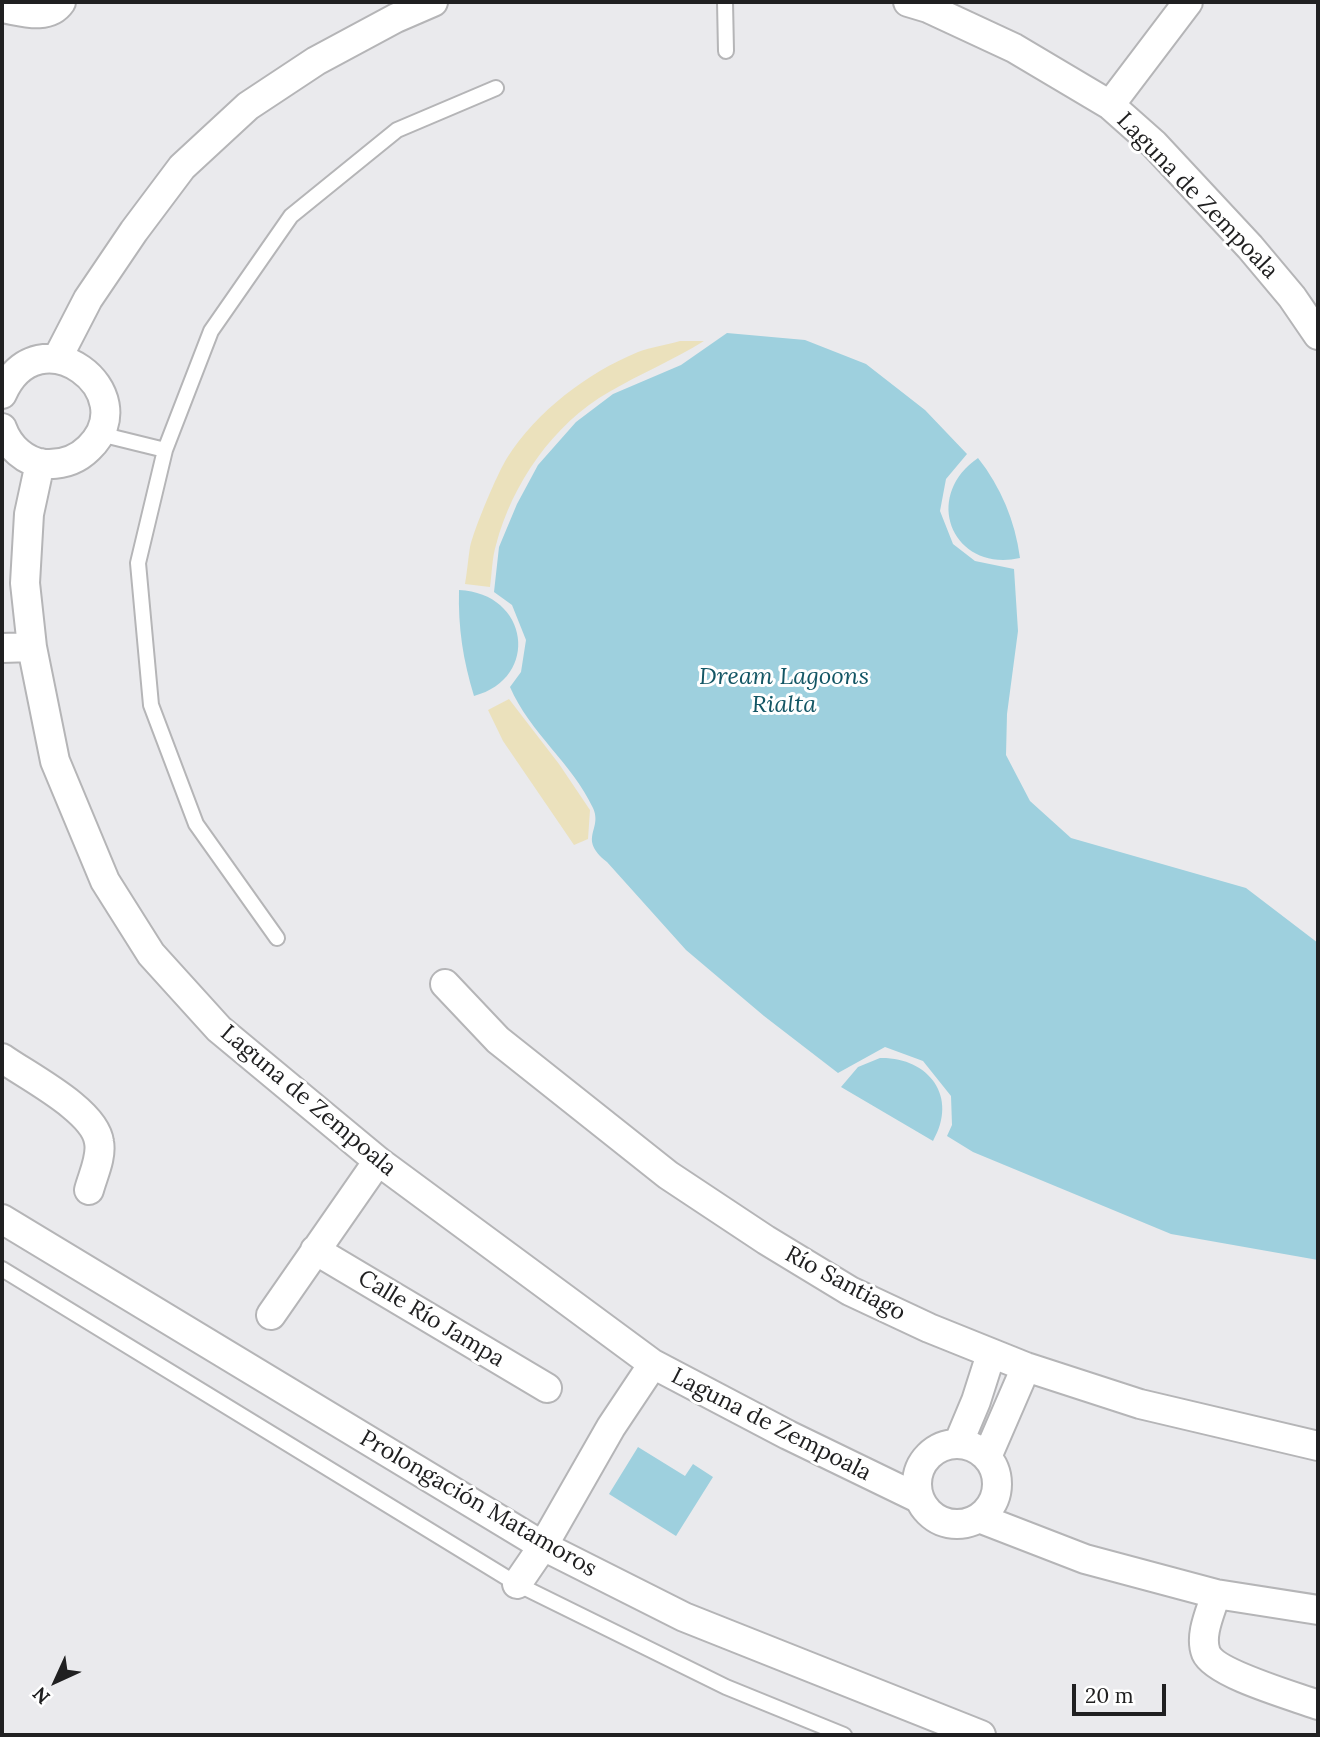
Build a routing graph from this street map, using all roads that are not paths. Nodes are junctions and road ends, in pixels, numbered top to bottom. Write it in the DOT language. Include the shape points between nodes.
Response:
graph roads {
  1 [pos="61,2"];
  2 [pos="433,2"];
  3 [pos="725,2"];
  4 [pos="908,2"];
  5 [pos="1188,2"];
  6 [pos="2,8"];
  7 [pos="726,51"];
  8 [pos="496,88"];
  9 [pos="1110,105"];
  10 [pos="1318,335"];
  11 [pos="57,359"];
  12 [pos="2,394"];
  13 [pos="2,428"];
  14 [pos="100,434"];
  15 [pos="164,450"];
  16 [pos="40,463"];
  17 [pos="32,647"];
  18 [pos="2,648"];
  19 [pos="277,938"];
  20 [pos="445,984"];
  21 [pos="2,1058"];
  22 [pos="378,1161"];
  23 [pos="89,1190"];
  24 [pos="2,1219"];
  25 [pos="315,1250"];
  26 [pos="2,1269"];
  27 [pos="271,1315"];
  28 [pos="991,1354"];
  29 [pos="653,1364"];
  30 [pos="1026,1367"];
  31 [pos="547,1388"];
  32 [pos="958,1444"];
  33 [pos="1318,1447"];
  34 [pos="987,1457"];
  35 [pos="920,1499"];
  36 [pos="979,1518"];
  37 [pos="542,1546"];
  38 [pos="517,1584"];
  39 [pos="1216,1594"];
  40 [pos="1318,1610"];
  41 [pos="1318,1704"];
  42 [pos="844,1735"];
  43 [pos="981,1735"];
  1 -- 6 [label="street" via="47,13"];
  2 -- 11 [label="street" via="316,61 259,98 182,167 88,299"];
  3 -- 7 [label="lane"];
  4 -- 9 [label="street, Laguna de Zempoala" via="1014,48"];
  5 -- 9 [label="street"];
  8 -- 15 [label="lane" via="397,130 291,216 211,331"];
  9 -- 10 [label="street, Laguna de Zempoala" via="1154,144 1241,237"];
  11 -- 12 [label="street" via="29,363 12,377"];
  11 -- 14 [label="street" via="83,369 94,379 104,406"];
  13 -- 16 [label="street" via="15,449"];
  14 -- 15 [label="lane"];
  14 -- 16 [label="street" via="92,446 68,462"];
  15 -- 19 [label="lane" via="138,563 151,705 196,824"];
  16 -- 17 [label="street, Laguna de Zempoala" via="29,514 25,583"];
  17 -- 18 [label="street"];
  17 -- 22 [label="street, Laguna de Zempoala" via="55,761 105,881 151,954 219,1029"];
  20 -- 28 [label="street, Río Santiago" via="498,1040 668,1175 850,1291"];
  21 -- 23 [label="street" via="79,1111 96,1129 100,1149"];
  22 -- 25 [label="street"];
  22 -- 29 [label="street, Laguna de Zempoala"];
  24 -- 37 [label="street, Prolongación Matamoros"];
  25 -- 27 [label="street"];
  25 -- 31 [label="street, Calle Río Jampa"];
  26 -- 38 [label="lane"];
  28 -- 30 [label="street, Río Santiago"];
  28 -- 32 [label="street"];
  29 -- 35 [label="street, Laguna de Zempoala"];
  29 -- 37 [label="street"];
  30 -- 33 [label="street, Río Santiago" via="1140,1404"];
  30 -- 34 [label="street"];
  32 -- 34 [label="street" via="974,1447"];
  32 -- 35 [label="street" via="945,1446 924,1461 917,1486"];
  34 -- 36 [label="street" via="998,1482 990,1509"];
  35 -- 36 [label="street" via="933,1515 952,1524"];
  36 -- 39 [label="street" via="1085,1559"];
  37 -- 38 [label="street"];
  37 -- 43 [label="street, Prolongación Matamoros" via="684,1617"];
  38 -- 42 [label="lane" via="726,1687"];
  39 -- 40 [label="street"];
  39 -- 41 [label="street" via="1204,1634 1206,1654 1214,1664"];
}
